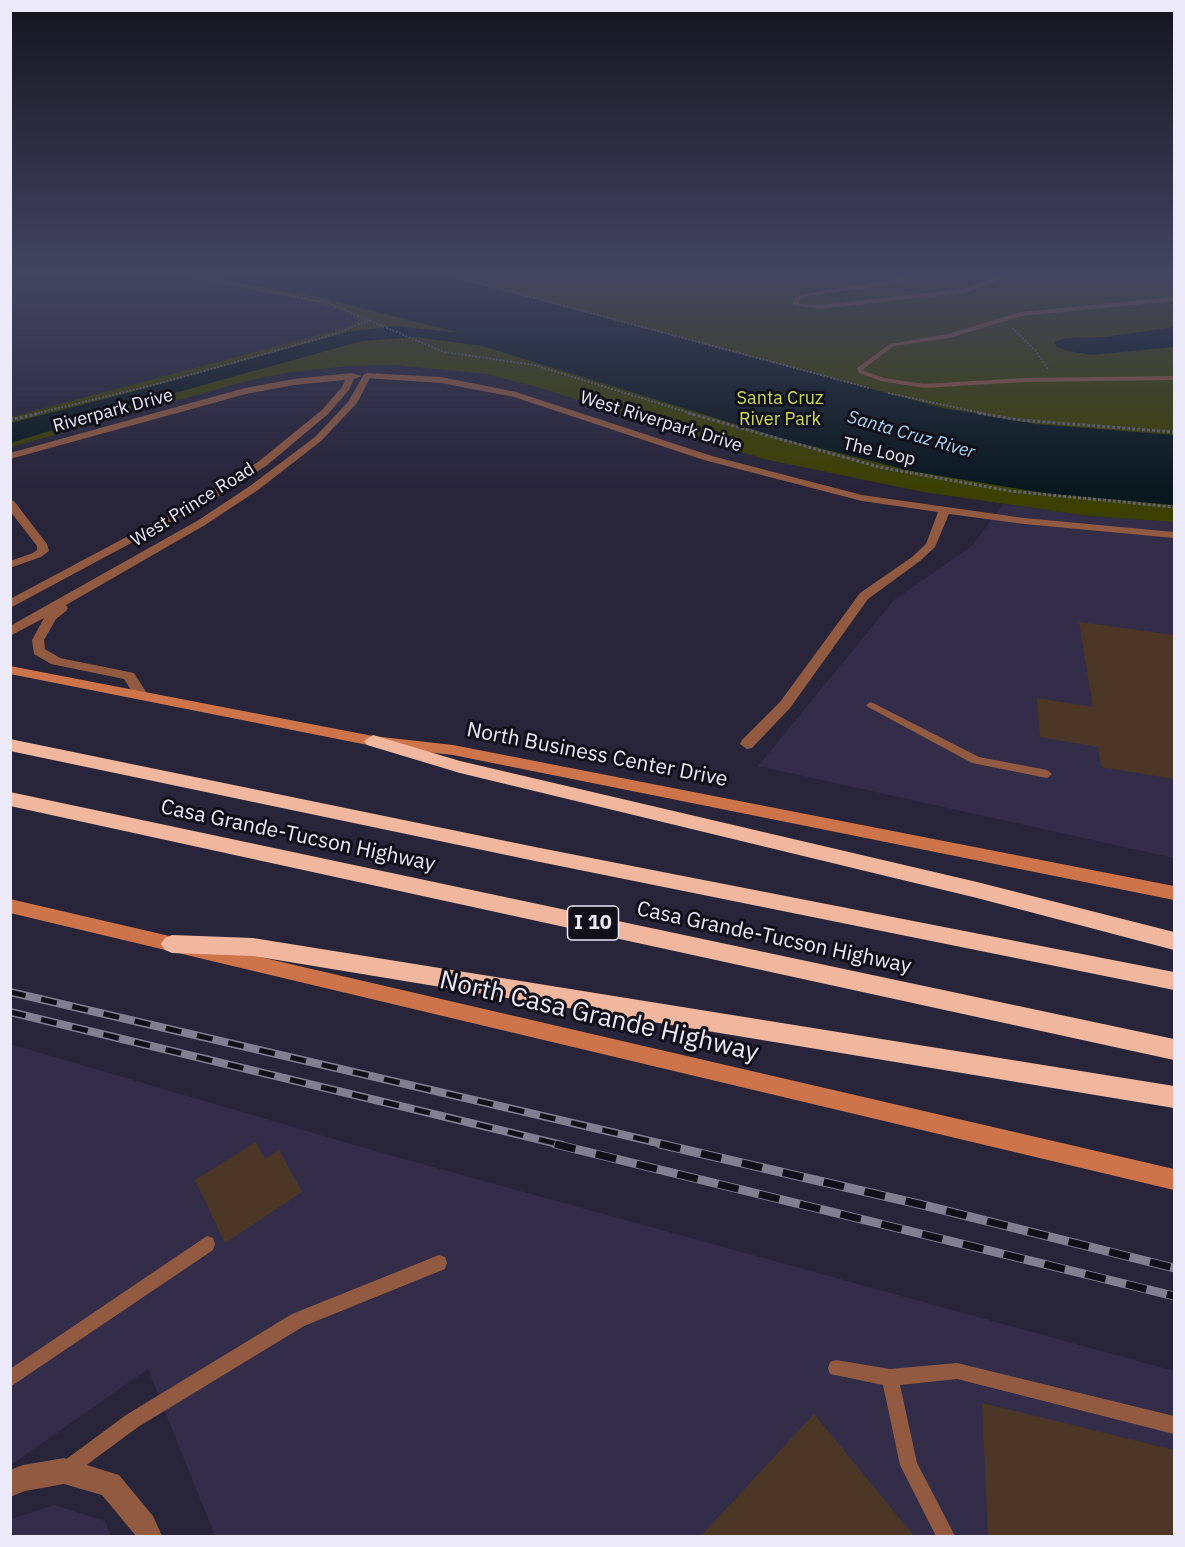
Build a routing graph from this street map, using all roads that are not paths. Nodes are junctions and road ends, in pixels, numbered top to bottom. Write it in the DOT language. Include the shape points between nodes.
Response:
graph roads {
  1 [pos="897,344"];
  2 [pos="351,376"];
  3 [pos="367,376"];
  4 [pos="1174,378"];
  5 [pos="10,456"];
  6 [pos="10,503"];
  7 [pos="944,511"];
  8 [pos="1174,535"];
  9 [pos="10,565"];
  10 [pos="79,594"];
  11 [pos="10,604"];
  12 [pos="10,632"];
  13 [pos="10,670"];
  14 [pos="141,695"];
  15 [pos="871,705"];
  16 [pos="374,741"];
  17 [pos="747,744"];
  18 [pos="10,745"];
  19 [pos="1047,774"];
  20 [pos="10,799"];
  21 [pos="1174,893"];
  22 [pos="10,906"];
  23 [pos="1174,941"];
  24 [pos="172,944"];
  25 [pos="1174,981"];
  26 [pos="1174,1050"];
  27 [pos="1174,1097"];
  28 [pos="1174,1180"];
  29 [pos="207,1245"];
  30 [pos="439,1263"];
  31 [pos="836,1368"];
  32 [pos="10,1378"];
  33 [pos="890,1378"];
  34 [pos="1174,1425"];
  35 [pos="64,1472"];
  36 [pos="10,1484"];
  37 [pos="149,1536"];
  38 [pos="946,1536"];
  1 -- 4 [label="lane" via="860,368 861,372 883,380 924,386"];
  2 -- 3 [label="street, Riverpark Drive"];
  2 -- 5 [label="street, Riverpark Drive" via="245,391"];
  2 -- 11 [label="street, West Prince Road" via="325,412 262,464 213,495"];
  3 -- 7 [label="street, West Riverpark Drive" via="484,387 708,458 862,498"];
  3 -- 10 [label="street, West Prince Road" via="352,403 318,438 254,488"];
  6 -- 9 [label="street" via="43,551"];
  7 -- 8 [label="street, West Riverpark Drive"];
  7 -- 17 [label="street" via="931,545 864,596 785,705"];
  10 -- 12 [label="street, West Prince Road"];
  10 -- 14 [label="street" via="51,617 38,640 39,651 56,661 129,676"];
  13 -- 14 [label="main road, North Business Center Drive"];
  14 -- 16 [label="main road, North Business Center Drive"];
  15 -- 19 [label="lane" via="976,760"];
  16 -- 21 [label="main road, North Business Center Drive" via="453,750"];
  16 -- 23 [label="highway" via="460,767"];
  18 -- 25 [label="highway, Casa Grande-Tucson Highway"];
  20 -- 26 [label="highway, Casa Grande-Tucson Highway / I 10"];
  22 -- 24 [label="main road, North Casa Grande Highway"];
  24 -- 27 [label="highway" via="253,947"];
  24 -- 28 [label="main road, North Casa Grande Highway"];
  29 -- 32 [label="lane"];
  30 -- 35 [label="lane" via="298,1320 132,1421"];
  31 -- 33 [label="lane"];
  33 -- 34 [label="lane" via="957,1371"];
  33 -- 38 [label="lane" via="909,1465"];
  35 -- 36 [label="street" via="23,1478"];
  35 -- 37 [label="street" via="110,1484"];
}
